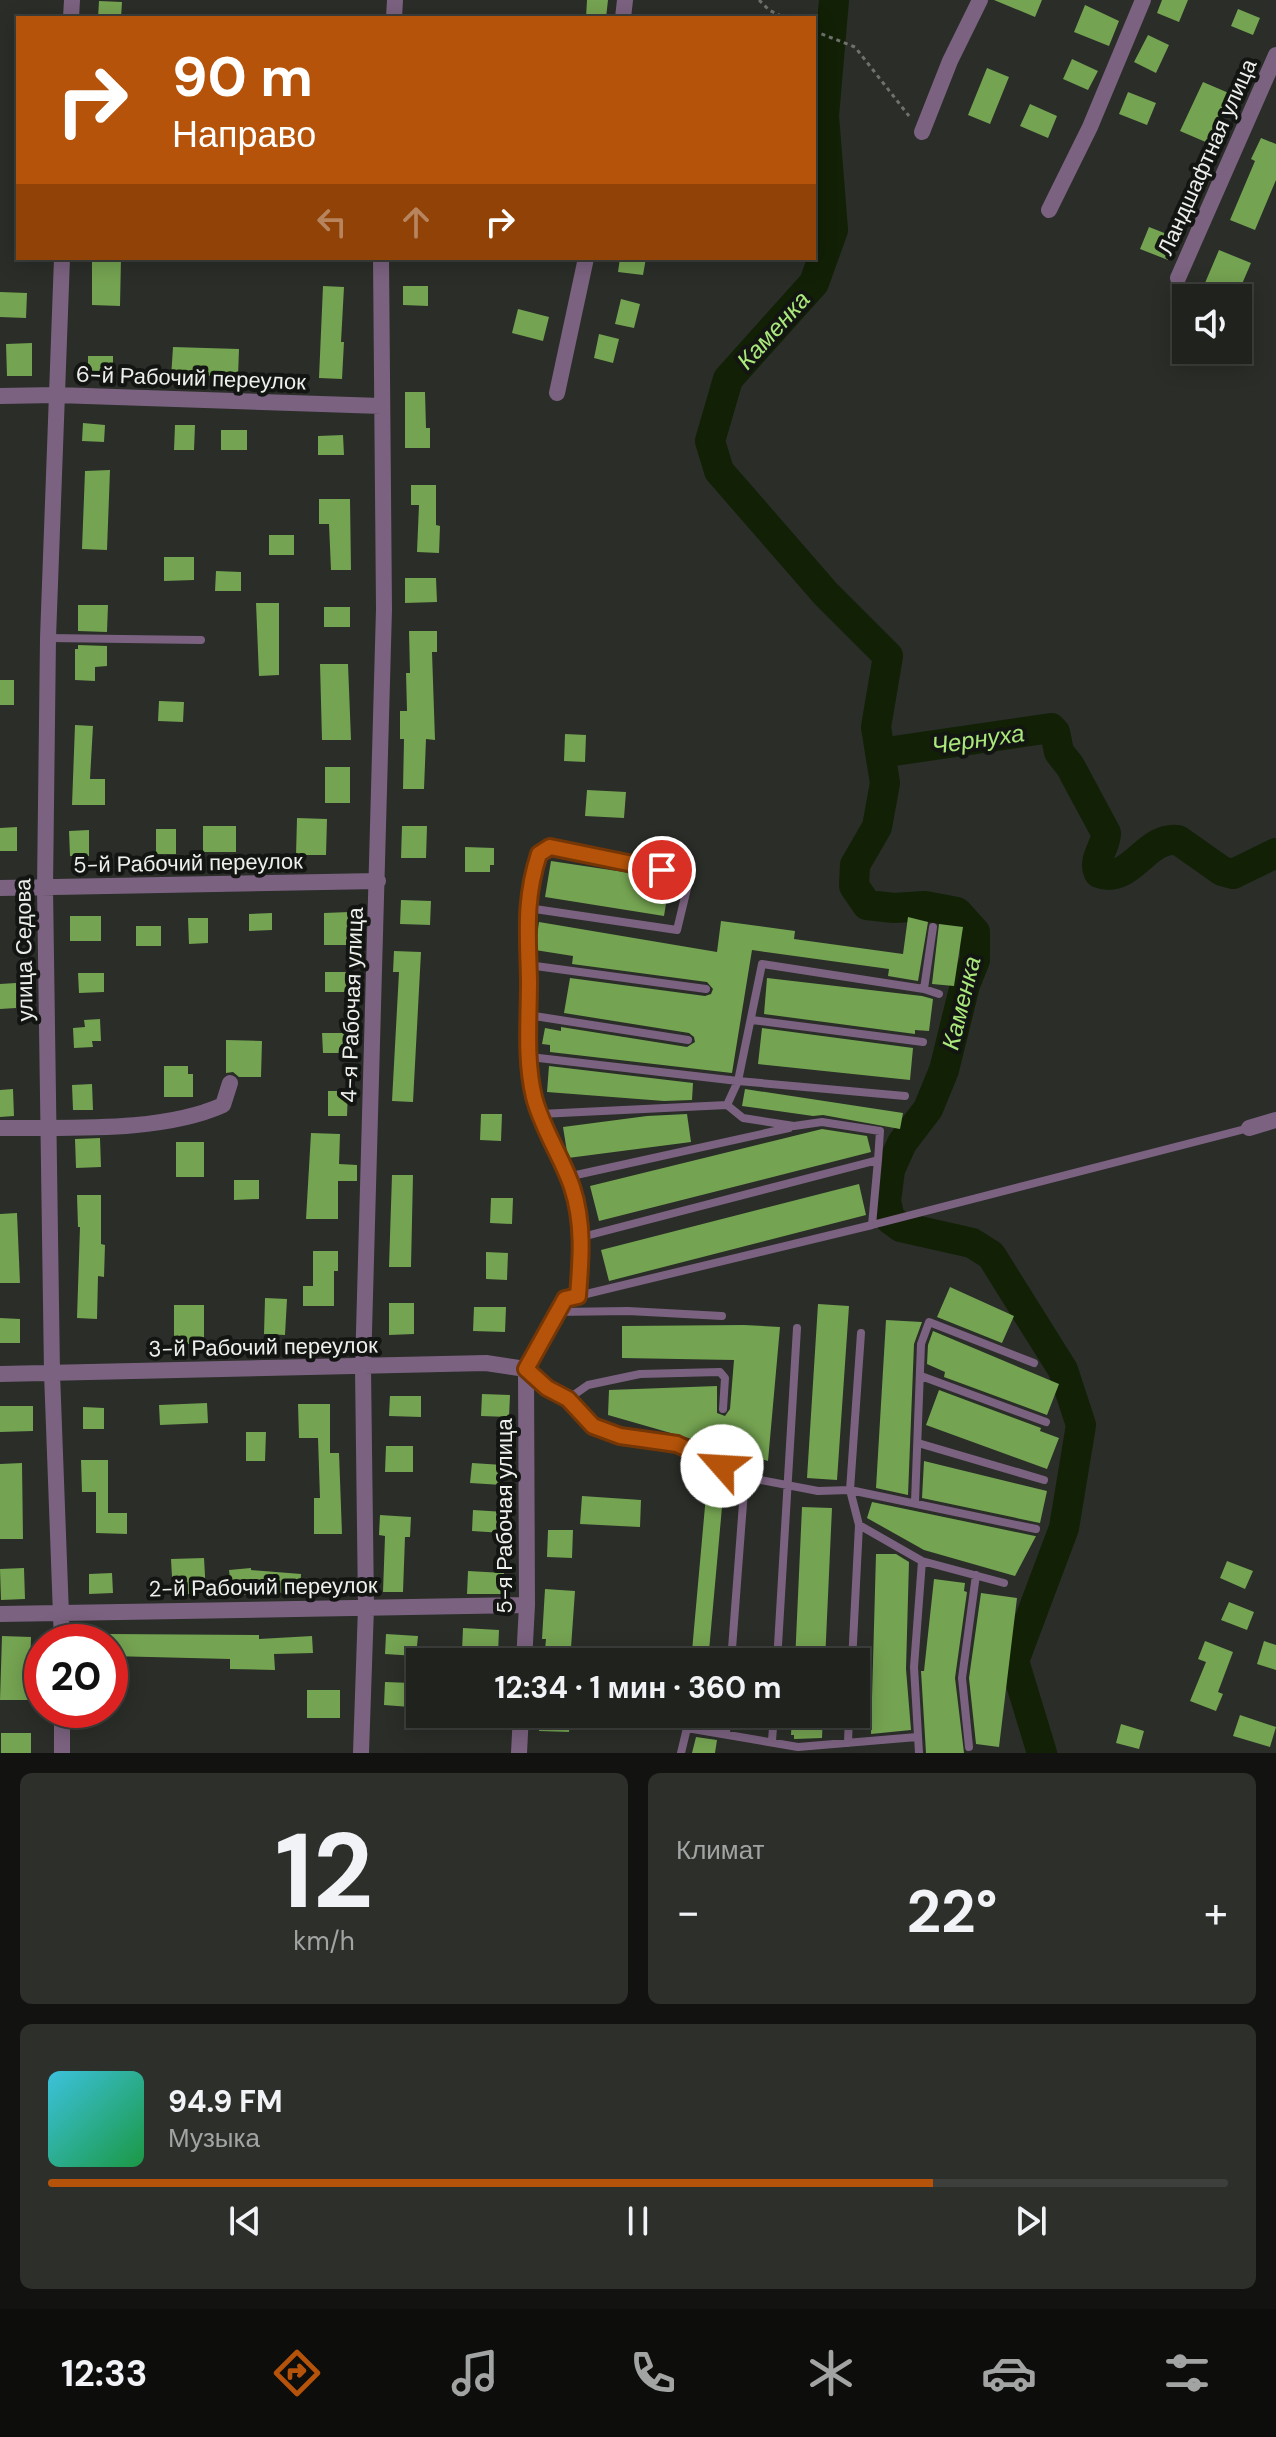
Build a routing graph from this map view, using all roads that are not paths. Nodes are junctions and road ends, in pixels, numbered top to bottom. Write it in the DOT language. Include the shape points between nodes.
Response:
graph roads {
  1 [pos="980,0"];
  2 [pos="1143,0"];
  3 [pos="1276,55"];
  4 [pos="922,132"];
  5 [pos="1049,210"];
  6 [pos="62,260"];
  7 [pos="381,260"];
  8 [pos="586,260"];
  9 [pos="1178,278"];
  10 [pos="557,393"];
  11 [pos="57,395"];
  12 [pos="0,396"];
  13 [pos="381,406"];
  14 [pos="48,638"];
  15 [pos="201,640"];
  16 [pos="378,881"];
  17 [pos="0,888"];
  18 [pos="45,888"];
  19 [pos="528,908"];
  20 [pos="933,927"];
  21 [pos="528,965"];
  22 [pos="706,989"];
  23 [pos="924,989"];
  24 [pos="939,994"];
  25 [pos="528,1015"];
  26 [pos="752,1020"];
  27 [pos="688,1040"];
  28 [pos="923,1042"];
  29 [pos="530,1057"];
  30 [pos="738,1081"];
  31 [pos="230,1083"];
  32 [pos="905,1096"];
  33 [pos="727,1105"];
  34 [pos="540,1114"];
  35 [pos="1276,1120"];
  36 [pos="794,1126"];
  37 [pos="0,1128"];
  38 [pos="48,1128"];
  39 [pos="1249,1128"];
  40 [pos="878,1160"];
  41 [pos="567,1177"];
  42 [pos="872,1225"];
  43 [pos="582,1237"];
  44 [pos="578,1296"];
  45 [pos="556,1312"];
  46 [pos="722,1316"];
  47 [pos="797,1328"];
  48 [pos="861,1333"];
  49 [pos="1034,1363"];
  50 [pos="363,1368"];
  51 [pos="526,1369"];
  52 [pos="52,1373"];
  53 [pos="0,1374"];
  54 [pos="921,1376"];
  55 [pos="568,1399"];
  56 [pos="723,1409"];
  57 [pos="1046,1422"];
  58 [pos="918,1443"];
  59 [pos="745,1477"];
  60 [pos="1044,1480"];
  61 [pos="788,1486"];
  62 [pos="850,1490"];
  63 [pos="915,1502"];
  64 [pos="859,1525"];
  65 [pos="1036,1529"];
  66 [pos="922,1561"];
  67 [pos="976,1575"];
  68 [pos="1004,1583"];
  69 [pos="527,1605"];
  70 [pos="366,1607"];
  71 [pos="61,1612"];
  72 [pos="0,1614"];
  73 [pos="61,1624"];
  74 [pos="525,1648"];
  75 [pos="732,1648"];
  76 [pos="778,1648"];
  77 [pos="853,1648"];
  78 [pos="62,1728"];
  79 [pos="520,1728"];
  80 [pos="726,1728"];
  81 [pos="773,1728"];
  82 [pos="849,1728"];
  83 [pos="726,1734"];
  84 [pos="917,1737"];
  85 [pos="772,1741"];
  86 [pos="848,1743"];
  87 [pos="969,1747"];
  88 [pos="62,1753"];
  89 [pos="361,1753"];
  90 [pos="519,1753"];
  91 [pos="681,1753"];
  92 [pos="919,1753"];
  1 -- 4 [label="street"];
  2 -- 5 [label="street"];
  3 -- 9 [label="street, Ландшафтная улица"];
  6 -- 11 [label="street, улица Седова"];
  7 -- 13 [label="street, 4-я Рабочая улица"];
  8 -- 10 [label="street"];
  11 -- 12 [label="street, 6-й Рабочий переулок"];
  11 -- 13 [label="street, 6-й Рабочий переулок"];
  11 -- 14 [label="street, улица Седова"];
  13 -- 16 [label="street, 4-я Рабочая улица" via="384,609"];
  14 -- 15 [label="lane"];
  14 -- 18 [label="street, улица Седова"];
  16 -- 18 [label="street, 5-й Рабочий переулок"];
  16 -- 50 [label="street, 4-я Рабочая улица"];
  17 -- 18 [label="street, 5-й Рабочий переулок"];
  18 -- 38 [label="street, улица Седова"];
  19 -- 19 [label="lane" via="539,854 550,847 690,876 677,930"];
  19 -- 21 [label="lane"];
  20 -- 23 [label="lane"];
  21 -- 22 [label="lane"];
  21 -- 25 [label="lane"];
  23 -- 24 [label="lane"];
  23 -- 26 [label="lane" via="762,964"];
  25 -- 27 [label="lane"];
  25 -- 29 [label="lane"];
  26 -- 28 [label="lane"];
  26 -- 30 [label="lane"];
  29 -- 30 [label="lane"];
  29 -- 34 [label="lane"];
  30 -- 32 [label="lane"];
  30 -- 33 [label="lane"];
  31 -- 38 [label="street" via="223,1105 199,1116 166,1123"];
  33 -- 34 [label="lane"];
  33 -- 36 [label="lane" via="743,1118"];
  34 -- 41 [label="lane"];
  35 -- 39 [label="street"];
  36 -- 40 [label="lane" via="822,1122 880,1131"];
  36 -- 41 [label="lane"];
  37 -- 38 [label="street"];
  38 -- 52 [label="street, улица Седова"];
  39 -- 42 [label="lane"];
  40 -- 42 [label="lane"];
  40 -- 43 [label="lane"];
  41 -- 43 [label="lane"];
  42 -- 44 [label="lane"];
  43 -- 44 [label="lane"];
  44 -- 45 [label="lane" via="565,1299"];
  45 -- 46 [label="lane"];
  45 -- 51 [label="lane"];
  47 -- 61 [label="lane"];
  48 -- 62 [label="lane"];
  49 -- 54 [label="lane" via="929,1322 921,1344"];
  50 -- 51 [label="street, 3-й Рабочий переулок" via="486,1363"];
  50 -- 52 [label="street, 3-й Рабочий переулок"];
  50 -- 70 [label="street, 4-я Рабочая улица"];
  51 -- 55 [label="lane"];
  51 -- 69 [label="street, 5-я Рабочая улица"];
  52 -- 53 [label="street, 3-й Рабочий переулок"];
  52 -- 71 [label="street, улица Седова"];
  54 -- 57 [label="lane"];
  54 -- 58 [label="lane"];
  55 -- 56 [label="lane" via="588,1385 640,1374 720,1372 725,1378"];
  55 -- 59 [label="lane" via="593,1426 620,1436 677,1444"];
  58 -- 60 [label="lane"];
  58 -- 63 [label="lane"];
  59 -- 61 [label="lane"];
  59 -- 75 [label="lane"];
  61 -- 62 [label="lane"];
  61 -- 76 [label="lane"];
  62 -- 63 [label="lane"];
  62 -- 64 [label="lane"];
  63 -- 65 [label="lane"];
  64 -- 66 [label="lane"];
  64 -- 77 [label="lane"];
  66 -- 67 [label="lane"];
  66 -- 84 [label="lane" via="914,1667"];
  67 -- 68 [label="lane"];
  67 -- 87 [label="lane" via="962,1678"];
  69 -- 70 [label="street, 2-й Рабочий переулок"];
  69 -- 74 [label="street, 5-я Рабочая улица"];
  70 -- 71 [label="street, 2-й Рабочий переулок"];
  70 -- 89 [label="street, 4-я Рабочая улица"];
  71 -- 72 [label="street, 2-й Рабочий переулок"];
  71 -- 73 [label="street, улица Седова"];
  78 -- 88 [label="street"];
  79 -- 90 [label="street"];
  80 -- 83 [label="lane"];
  81 -- 85 [label="lane"];
  82 -- 86 [label="lane"];
  83 -- 85 [label="lane"];
  83 -- 91 [label="lane" via="687,1728"];
  84 -- 86 [label="lane"];
  84 -- 92 [label="lane"];
  85 -- 86 [label="lane" via="798,1747"];
}
